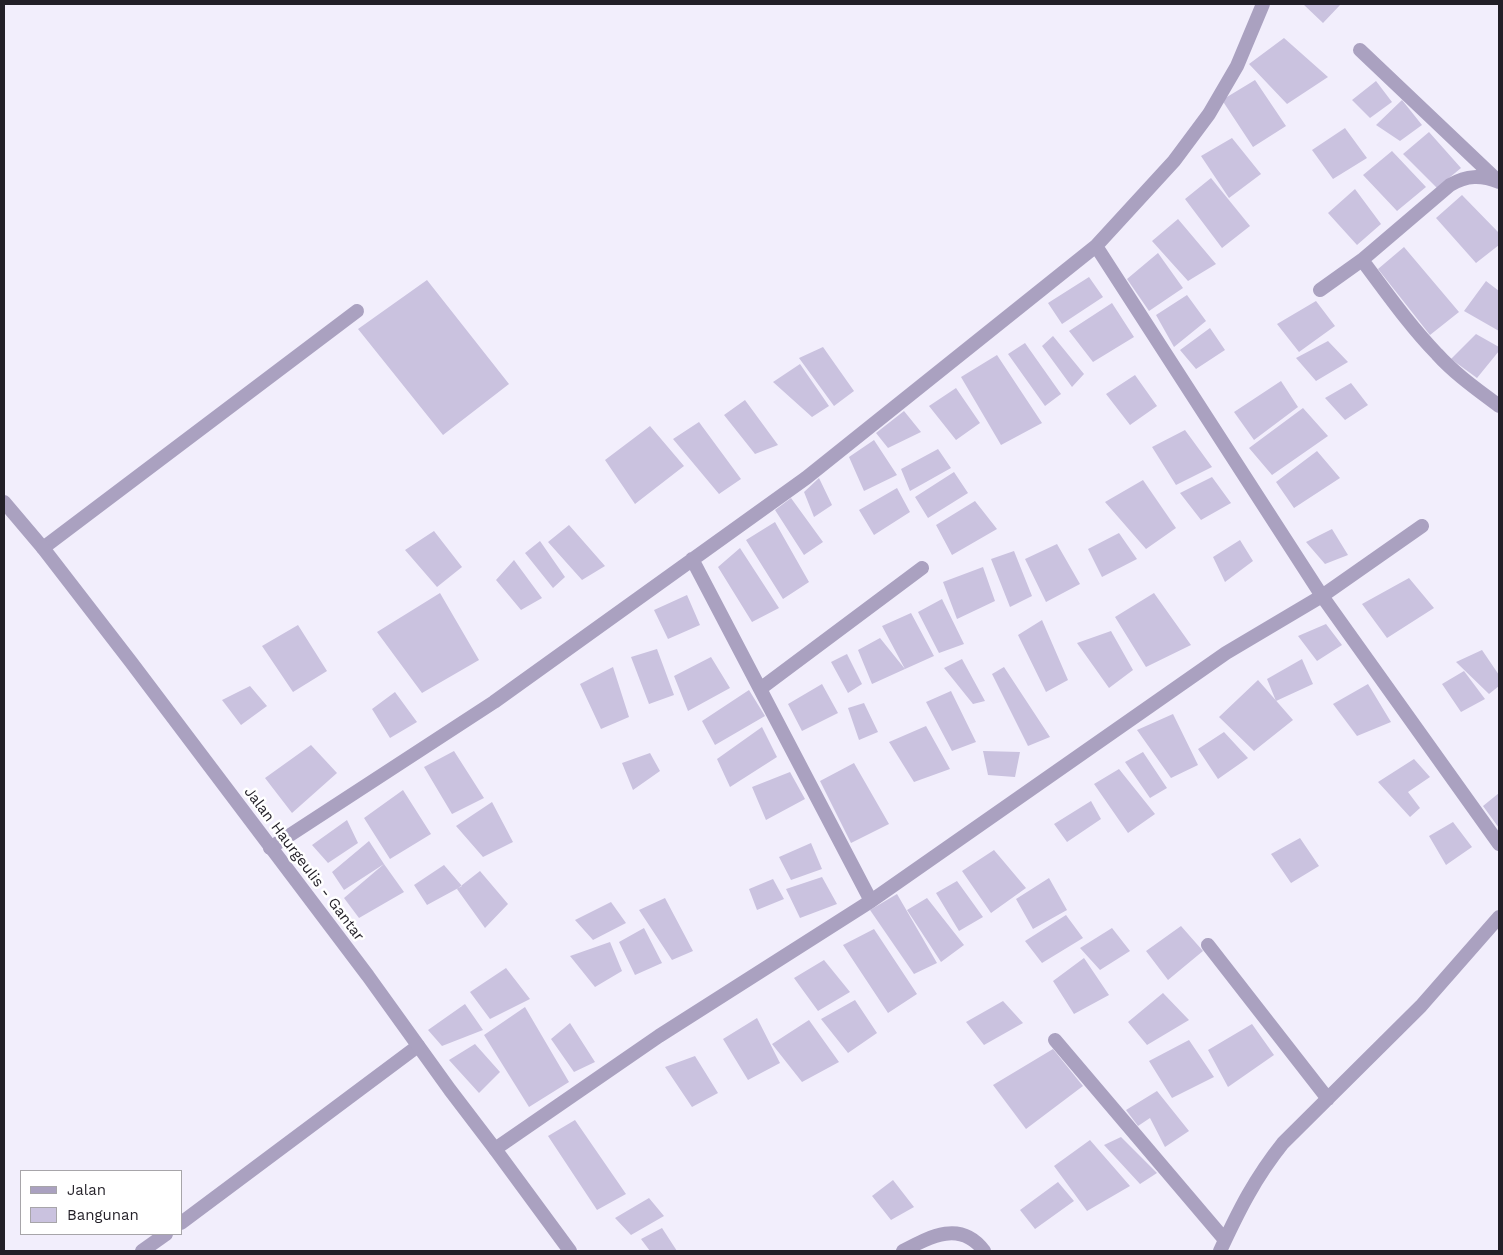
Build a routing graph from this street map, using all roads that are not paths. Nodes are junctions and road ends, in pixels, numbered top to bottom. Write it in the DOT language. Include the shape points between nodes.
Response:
graph roads {
  1 [pos="1263,4"];
  2 [pos="1360,50"];
  3 [pos="1498,181"];
  4 [pos="1096,246"];
  5 [pos="1362,260"];
  6 [pos="1320,290"];
  7 [pos="357,311"];
  8 [pos="1499,406"];
  9 [pos="4,502"];
  10 [pos="1422,526"];
  11 [pos="43,548"];
  12 [pos="692,560"];
  13 [pos="922,568"];
  14 [pos="1322,596"];
  15 [pos="760,689"];
  16 [pos="1499,844"];
  17 [pos="270,848"];
  18 [pos="871,901"];
  19 [pos="1499,917"];
  20 [pos="1208,945"];
  21 [pos="1055,1040"];
  22 [pos="418,1046"];
  23 [pos="1328,1098"];
  24 [pos="495,1149"];
  25 [pos="182,1222"];
  26 [pos="165,1235"];
  27 [pos="1223,1245"];
  28 [pos="142,1251"];
  29 [pos="570,1251"];
  30 [pos="903,1251"];
  31 [pos="984,1251"];
  1 -- 4 [label="street" via="1236,66 1209,114 1174,162"];
  2 -- 3 [label="street"];
  3 -- 5 [label="street" via="1473,176 1450,185"];
  4 -- 12 [label="street" via="806,478"];
  4 -- 14 [label="street"];
  5 -- 6 [label="street"];
  5 -- 8 [label="street" via="1408,322 1438,355"];
  7 -- 11 [label="street"];
  9 -- 11 [label="street, Jalan Haurgeulis - Gantar"];
  10 -- 14 [label="street"];
  11 -- 17 [label="street, Jalan Haurgeulis - Gantar"];
  12 -- 15 [label="street"];
  12 -- 17 [label="street" via="494,702"];
  13 -- 15 [label="street"];
  14 -- 16 [label="street"];
  14 -- 18 [label="street" via="1226,653"];
  15 -- 18 [label="street"];
  17 -- 22 [label="street, Jalan Haurgeulis - Gantar"];
  18 -- 24 [label="street" via="659,1036"];
  19 -- 23 [label="street" via="1421,1006"];
  20 -- 23 [label="street"];
  21 -- 27 [label="street"];
  22 -- 24 [label="street, Jalan Haurgeulis - Gantar"];
  22 -- 25 [label="street"];
  23 -- 27 [label="street" via="1264,1166"];
  24 -- 29 [label="street, Jalan Haurgeulis - Gantar"];
  26 -- 28 [label="street"];
  30 -- 31 [label="street" via="936,1236 954,1233 972,1238"];
}
